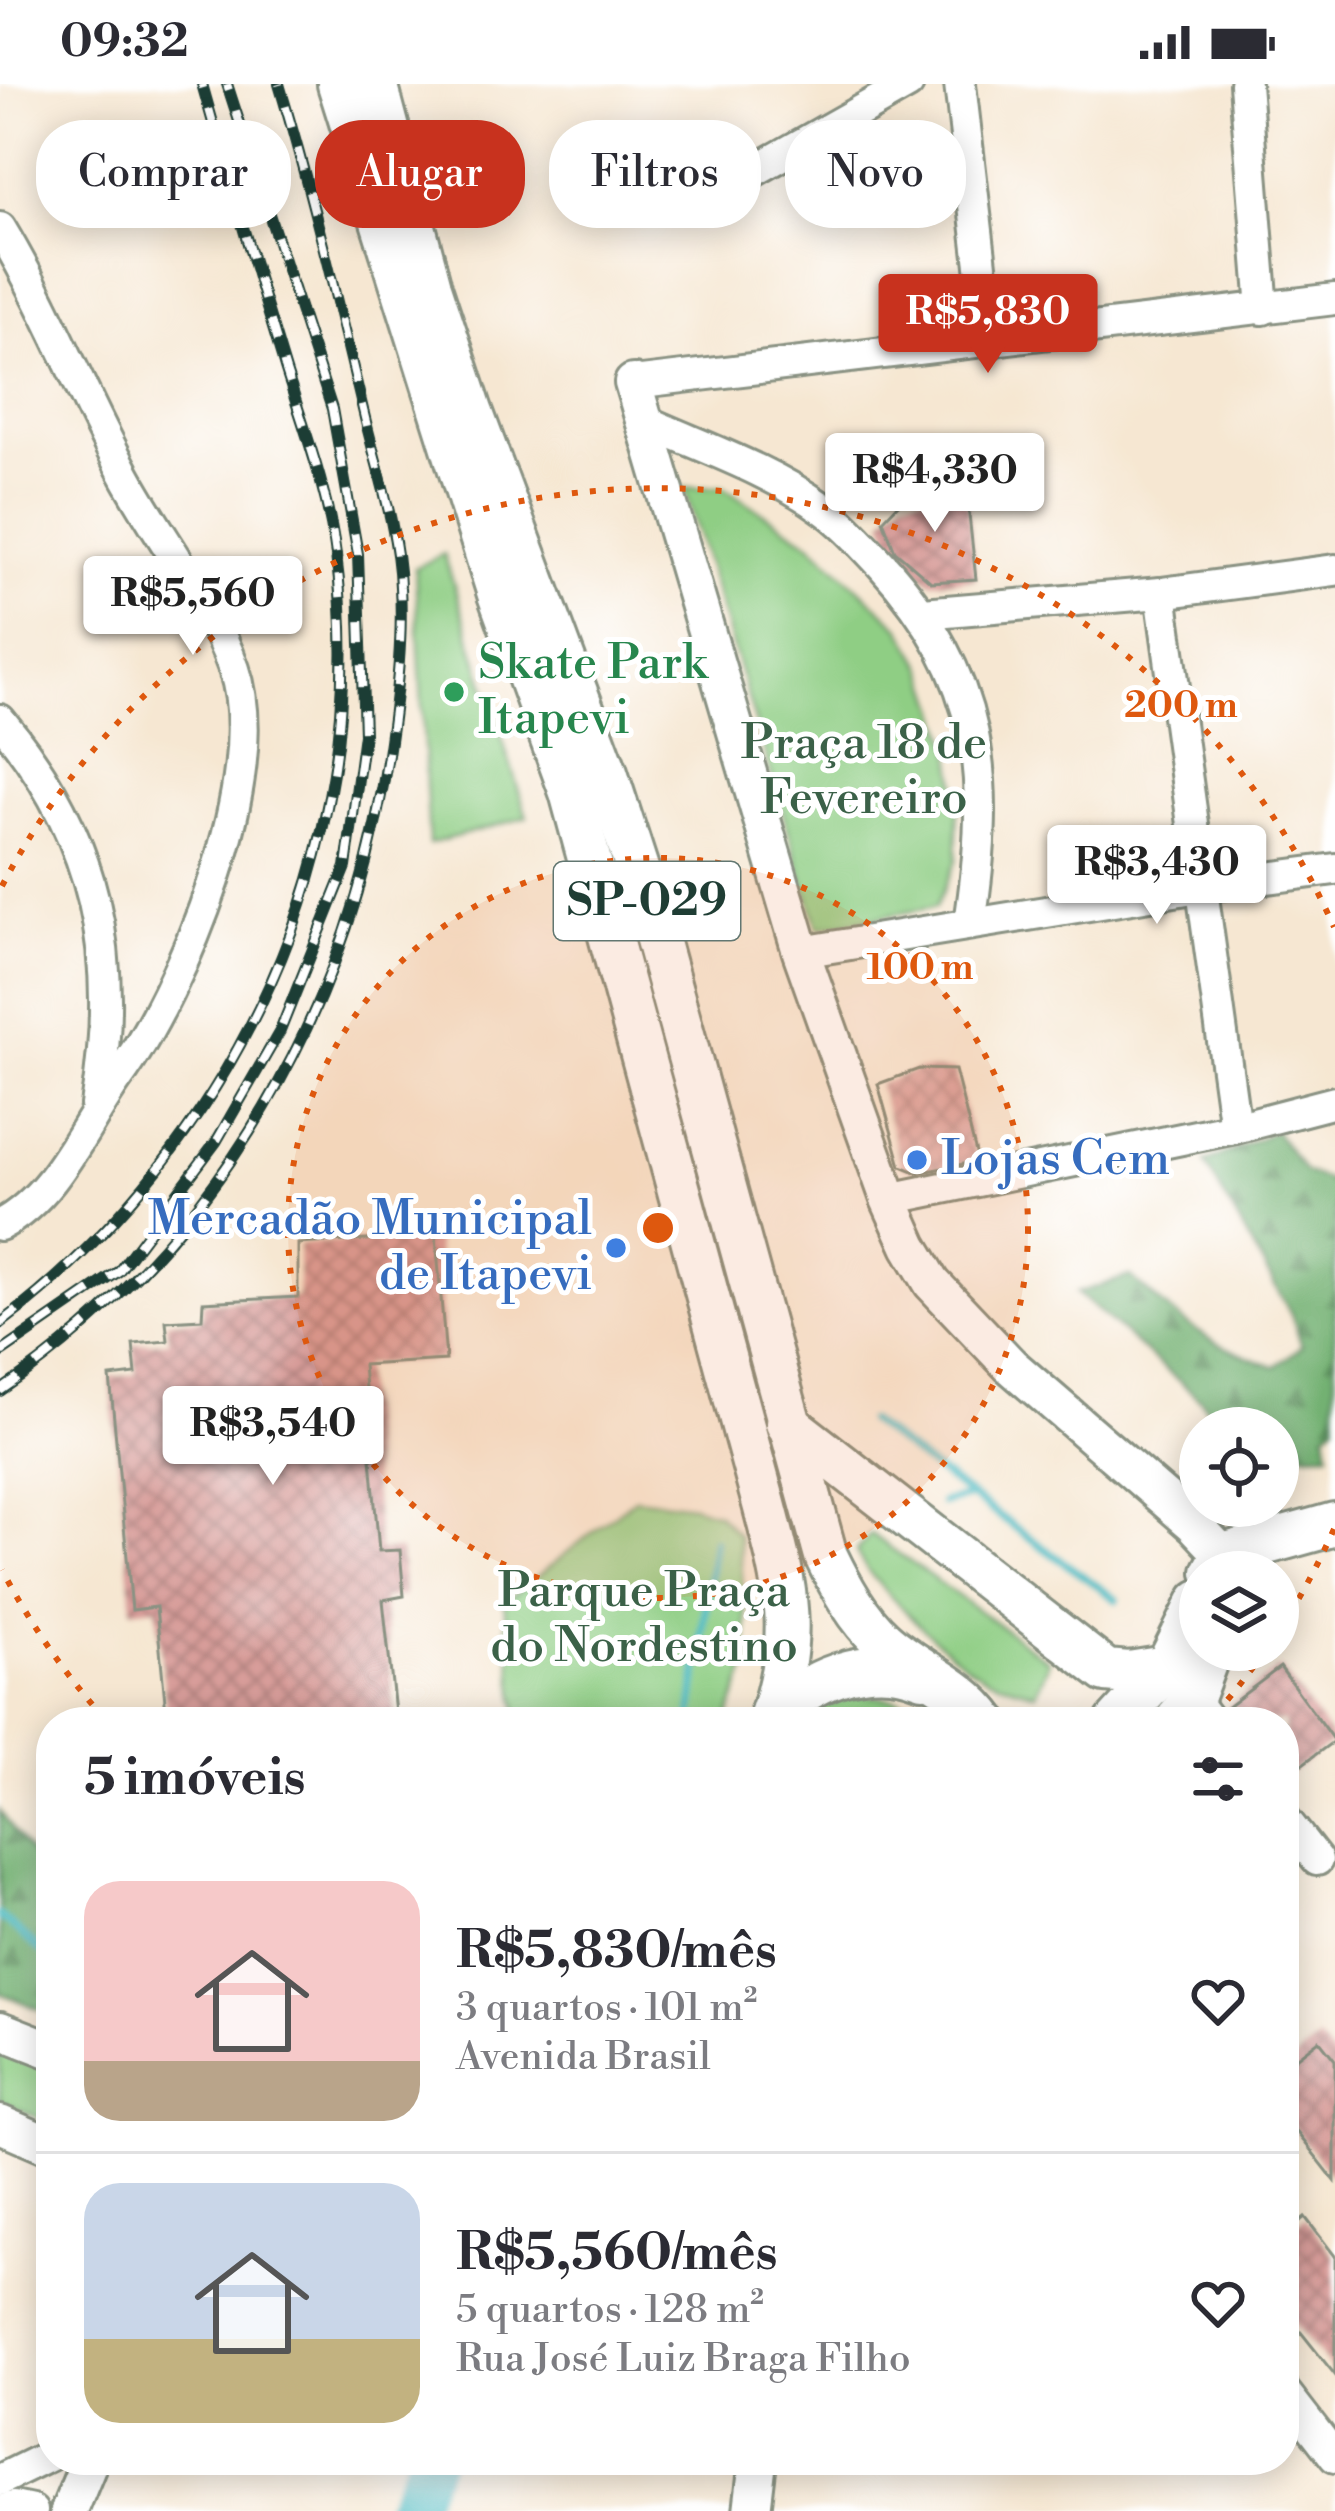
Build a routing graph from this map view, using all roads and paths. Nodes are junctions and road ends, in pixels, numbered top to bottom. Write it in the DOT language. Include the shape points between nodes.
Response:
graph roads {
  1 [pos="339,84"];
  2 [pos="376,84"];
  3 [pos="908,84"];
  4 [pos="960,84"];
  5 [pos="1245,84"];
  6 [pos="761,167"];
  7 [pos="0,228"];
  8 [pos="1335,299"];
  9 [pos="1263,309"];
  10 [pos="990,343"];
  11 [pos="633,383"];
  12 [pos="647,422"];
  13 [pos="1335,570"];
  14 [pos="1162,593"];
  15 [pos="923,614"];
  16 [pos="0,720"];
  17 [pos="1335,869"];
  18 [pos="1199,887"];
  19 [pos="970,923"];
  20 [pos="801,952"];
  21 [pos="1335,1102"];
  22 [pos="95,1111"];
  23 [pos="1235,1128"];
  24 [pos="889,1199"];
  25 [pos="0,1225"];
  26 [pos="788,1423"];
  27 [pos="1335,1524"];
  28 [pos="1335,1550"];
  29 [pos="1218,1551"];
  30 [pos="1268,1551"];
  31 [pos="1299,1556"];
  32 [pos="1190,1671"];
  33 [pos="1200,1671"];
  34 [pos="949,1687"];
  35 [pos="1186,1702"];
  36 [pos="773,1707"];
  37 [pos="784,1707"];
  38 [pos="974,1707"];
  39 [pos="1299,1838"];
  40 [pos="1316,1860"];
  41 [pos="0,2124"];
  42 [pos="36,2141"];
  43 [pos="1299,2410"];
  44 [pos="1335,2457"];
  45 [pos="36,2462"];
  46 [pos="84,2475"];
  47 [pos="756,2475"];
  48 [pos="0,2480"];
  49 [pos="1,2511"];
  50 [pos="32,2511"];
  51 [pos="69,2511"];
  52 [pos="752,2511"];
  1 -- 36 [label="highway, SP-029" via="499,594 572,792 775,1546 790,1640"];
  2 -- 26 [label="highway, SP-029" via="464,390 641,881"];
  3 -- 6 [label="street"];
  4 -- 10 [label="street"];
  5 -- 9 [label="street"];
  7 -- 22 [label="street" via="125,475 212,620 245,717 227,826 192,938 145,1041"];
  8 -- 9 [label="street"];
  9 -- 10 [label="street"];
  10 -- 11 [label="street"];
  11 -- 12 [label="main road"];
  12 -- 15 [label="street" via="820,506"];
  12 -- 20 [label="main road"];
  13 -- 14 [label="street"];
  14 -- 15 [label="street"];
  14 -- 18 [label="street"];
  15 -- 19 [label="street" via="978,751 982,803"];
  16 -- 22 [label="street" via="73,831 92,884 107,1000"];
  17 -- 18 [label="street"];
  18 -- 19 [label="street"];
  18 -- 23 [label="street"];
  19 -- 20 [label="street"];
  20 -- 24 [label="main road"];
  21 -- 23 [label="street"];
  22 -- 25 [label="street" via="35,1199"];
  23 -- 24 [label="street"];
  24 -- 29 [label="main road" via="932,1283 962,1316"];
  26 -- 34 [label="highway, SP-029" via="843,1592 885,1643"];
  26 -- 35 [label="highway" via="1106,1671 1129,1673"];
  27 -- 30 [label="highway"];
  28 -- 31 [label="highway"];
  32 -- 35 [label="highway"];
  33 -- 35 [label="highway"];
  34 -- 37 [label="highway, SP-029" via="876,1668 838,1674"];
  34 -- 38 [label="highway, SP-029"];
  39 -- 40 [label="street"];
  41 -- 42 [label="main road"];
  43 -- 44 [label="street"];
  45 -- 48 [label="street"];
  46 -- 51 [label="main road"];
  47 -- 52 [label="main road"];
  49 -- 50 [label="street"];
}
